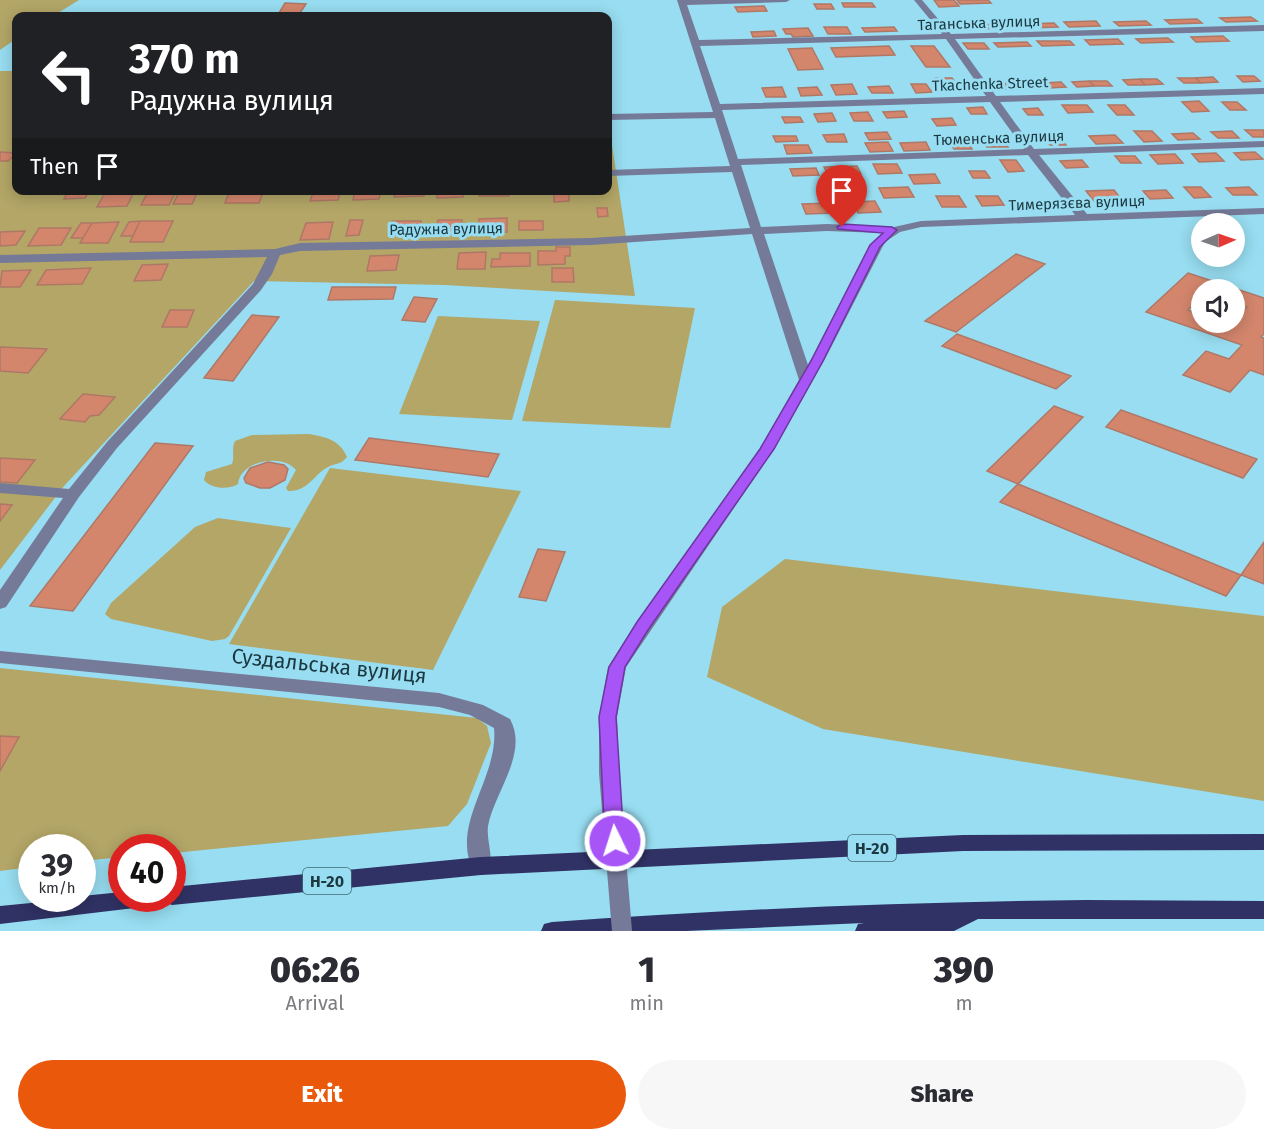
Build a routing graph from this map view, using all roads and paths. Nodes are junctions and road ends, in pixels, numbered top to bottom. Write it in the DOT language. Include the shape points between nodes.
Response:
graph roads {
  1 [pos="786,0"];
  2 [pos="918,0"];
  3 [pos="682,1"];
  4 [pos="1264,28"];
  5 [pos="949,37"];
  6 [pos="696,43"];
  7 [pos="1264,91"];
  8 [pos="991,99"];
  9 [pos="718,111"];
  10 [pos="612,117"];
  11 [pos="1264,144"];
  12 [pos="1031,152"];
  13 [pos="736,165"];
  14 [pos="612,173"];
  15 [pos="1264,211"];
  16 [pos="1084,218"];
  17 [pos="892,230"];
  18 [pos="757,232"];
  19 [pos="275,252"];
  20 [pos="0,259"];
  21 [pos="806,380"];
  22 [pos="0,488"];
  23 [pos="73,494"];
  24 [pos="0,603"];
  25 [pos="0,657"];
  26 [pos="1264,842"];
  27 [pos="481,866"];
  28 [pos="186,895"];
  29 [pos="108,902"];
  30 [pos="1264,910"];
  31 [pos="974,911"];
  32 [pos="0,915"];
  33 [pos="552,931"];
  34 [pos="622,931"];
  35 [pos="866,931"];
  1 -- 3 [label="street"];
  2 -- 5 [label="street"];
  3 -- 6 [label="street"];
  4 -- 5 [label="street, Таганська вулиця"];
  5 -- 6 [label="street, Таганська вулиця"];
  5 -- 8 [label="street"];
  6 -- 9 [label="street"];
  7 -- 8 [label="street, Tkachenka Street"];
  8 -- 9 [label="street, Tkachenka Street"];
  8 -- 12 [label="street"];
  9 -- 10 [label="street, Tkachenka Street"];
  9 -- 13 [label="street"];
  11 -- 12 [label="street, Тюменська вулиця"];
  12 -- 13 [label="street, Тюменська вулиця"];
  12 -- 16 [label="street"];
  13 -- 14 [label="street, Тюменська вулиця"];
  13 -- 18 [label="street"];
  15 -- 16 [label="street, Тимерязєва вулиця"];
  16 -- 17 [label="street, Тимерязєва вулиця" via="921,224"];
  17 -- 18 [label="street, Радужна вулиця" via="860,227"];
  17 -- 21 [label="street" via="876,245"];
  18 -- 19 [label="street, Радужна вулиця" via="633,240 300,247"];
  18 -- 21 [label="street"];
  19 -- 20 [label="street, Радужна вулиця"];
  19 -- 23 [label="street" via="257,287 156,396"];
  21 -- 34 [label="street, bridge" via="767,449 617,667 608,717 609,773"];
  22 -- 23 [label="street"];
  23 -- 24 [label="street"];
  25 -- 27 [label="street, Суздальська вулиця" via="438,700 476,710 503,723 506,742 500,772 478,825"];
  26 -- 27 [label="main road, Н-20" via="963,843"];
  27 -- 28 [label="main road, Н-20"];
  29 -- 32 [label="main road"];
  30 -- 31 [label="main road"];
  31 -- 33 [label="main road" via="681,920"];
  31 -- 35 [label="main road" via="937,929"];
}
